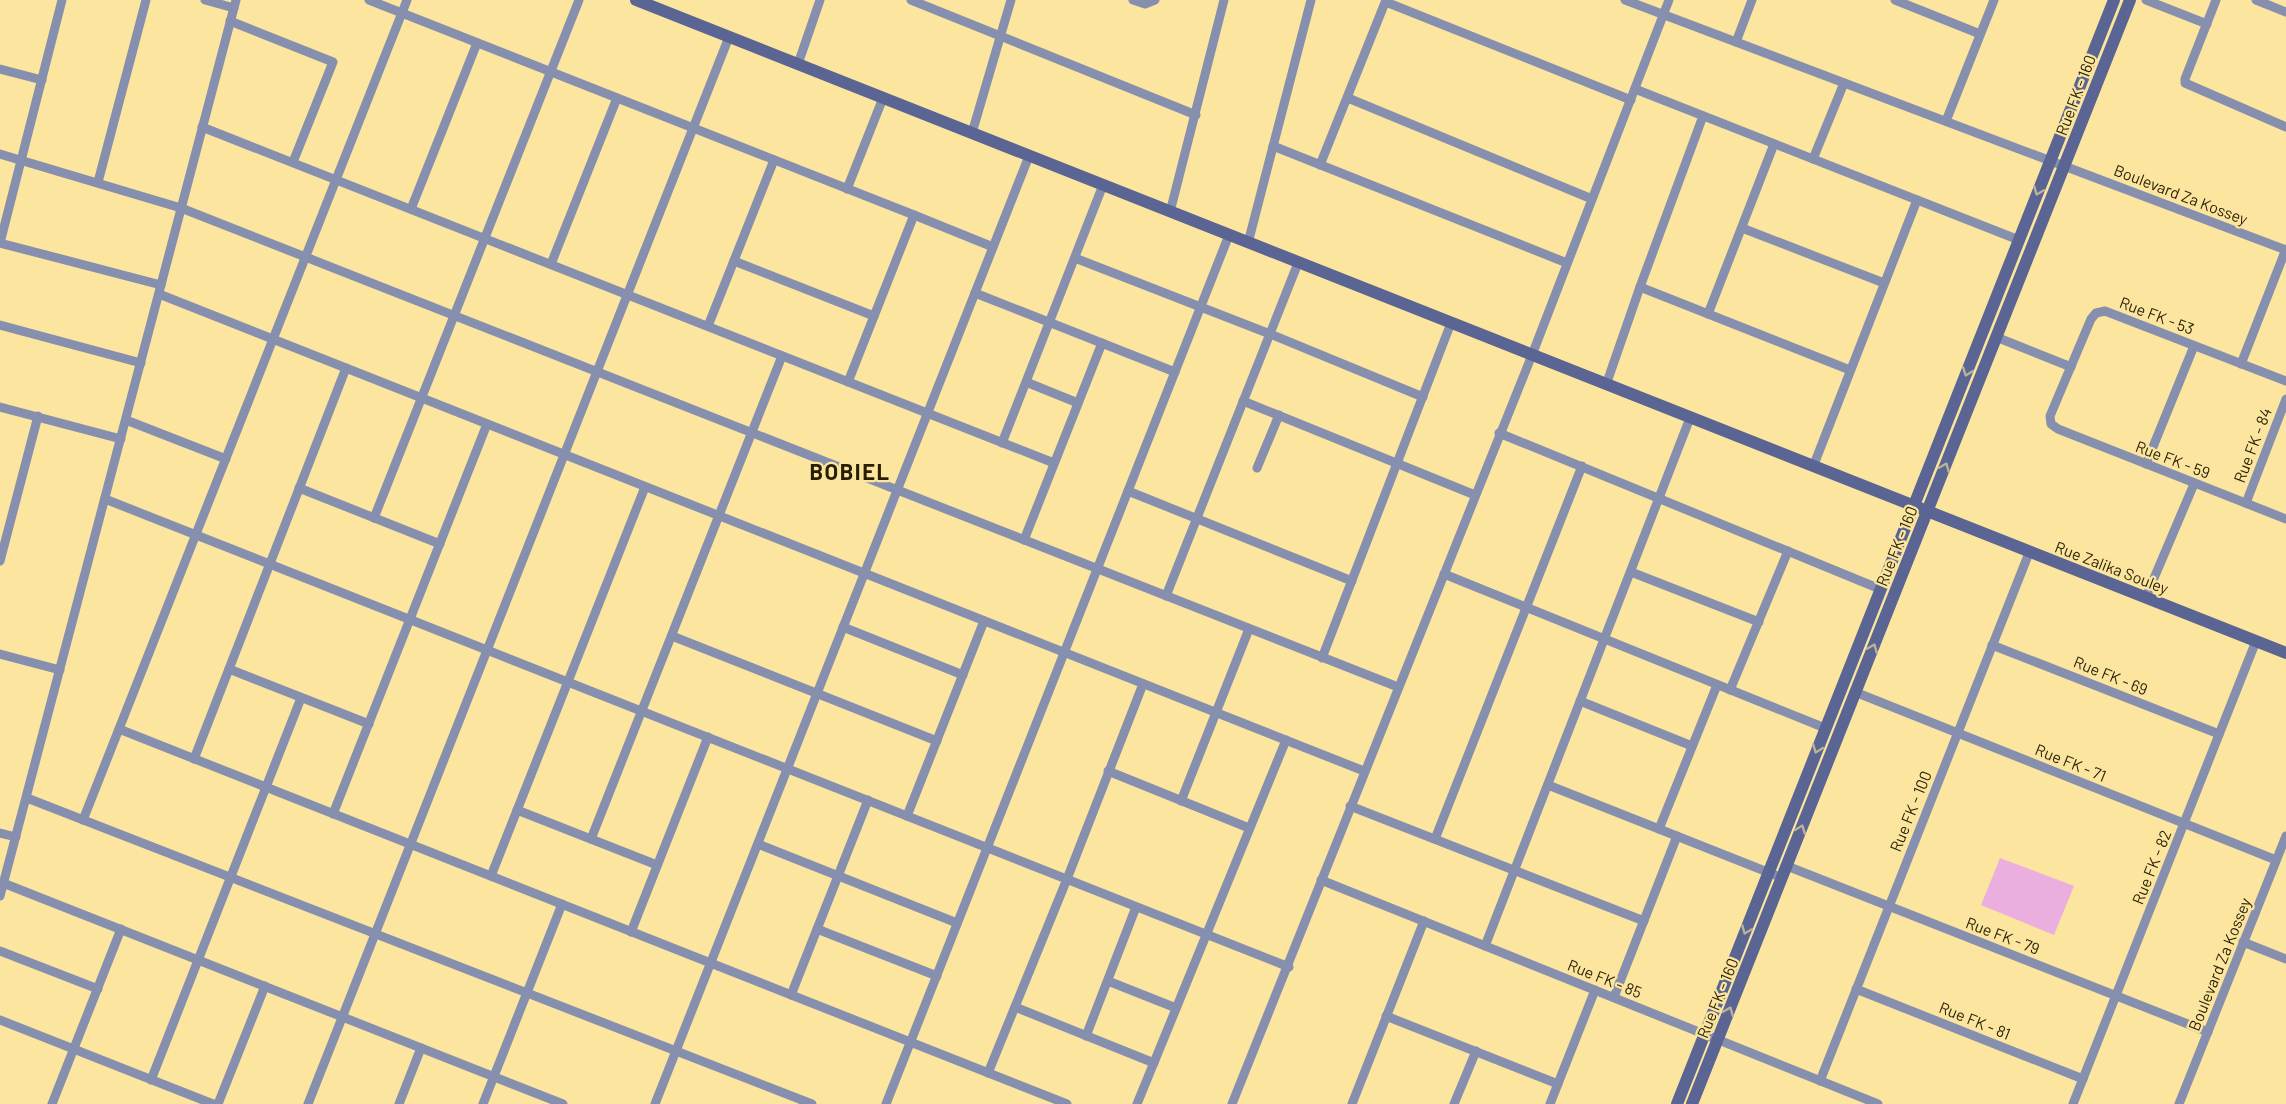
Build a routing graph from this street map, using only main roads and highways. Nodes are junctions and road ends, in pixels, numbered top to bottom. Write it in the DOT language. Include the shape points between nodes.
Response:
graph roads {
  1 [pos="2114,0"];
  2 [pos="2130,0"];
  3 [pos="642,1"];
  4 [pos="1913,507"];
  5 [pos="1927,512"];
  6 [pos="2286,653"];
  7 [pos="1677,1104"];
  8 [pos="1692,1104"];
  1 -- 4 [label="main road, Rue FK - 160, one-way"];
  5 -- 2 [label="main road, Rue FK - 160, one-way"];
  3 -- 4 [label="main road, Rue Zalika Souley"];
  4 -- 5 [label="main road, Rue Zalika Souley"];
  4 -- 7 [label="main road, Rue FK - 160, one-way"];
  5 -- 6 [label="main road, Rue Zalika Souley"];
  8 -- 5 [label="main road, Rue FK - 160, one-way"];
}
